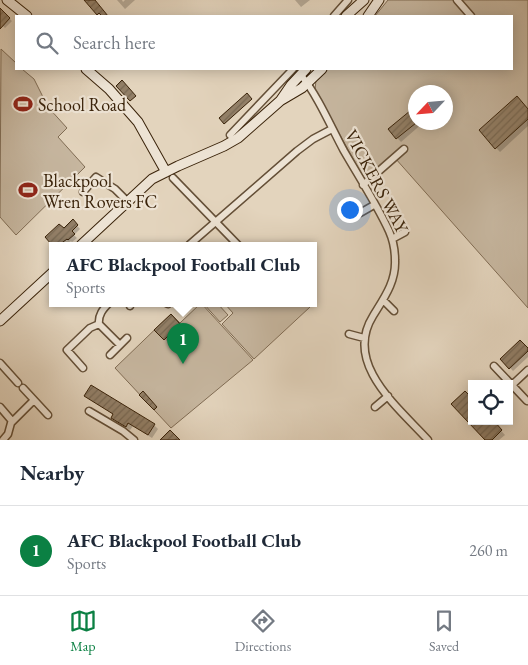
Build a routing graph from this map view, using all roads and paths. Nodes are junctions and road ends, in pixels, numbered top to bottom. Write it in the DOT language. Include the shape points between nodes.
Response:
graph roads {
  1 [pos="7,0"];
  2 [pos="348,0"];
  3 [pos="364,0"];
  4 [pos="379,0"];
  5 [pos="457,0"];
  6 [pos="26,15"];
  7 [pos="335,15"];
  8 [pos="347,15"];
  9 [pos="369,15"];
  10 [pos="470,15"];
  11 [pos="87,70"];
  12 [pos="292,70"];
  13 [pos="321,70"];
  14 [pos="303,72"];
  15 [pos="309,85"];
  16 [pos="280,101"];
  17 [pos="256,109"];
  18 [pos="263,117"];
  19 [pos="332,129"];
  20 [pos="230,135"];
  21 [pos="404,149"];
  22 [pos="157,155"];
  23 [pos="176,167"];
  24 [pos="169,175"];
  25 [pos="363,185"];
  26 [pos="82,192"];
  27 [pos="128,201"];
  28 [pos="374,205"];
  29 [pos="360,213"];
  30 [pos="216,222"];
  31 [pos="405,232"];
  32 [pos="392,239"];
  33 [pos="84,242"];
  34 [pos="193,242"];
  35 [pos="235,242"];
  36 [pos="49,276"];
  37 [pos="383,300"];
  38 [pos="106,307"];
  39 [pos="394,311"];
  40 [pos="0,322"];
  41 [pos="99,324"];
  42 [pos="349,334"];
  43 [pos="127,338"];
  44 [pos="364,338"];
  45 [pos="120,345"];
  46 [pos="110,355"];
  47 [pos="0,363"];
  48 [pos="494,366"];
  49 [pos="84,368"];
  50 [pos="528,370"];
  51 [pos="507,380"];
  52 [pos="513,384"];
  53 [pos="513,386"];
  54 [pos="388,396"];
  55 [pos="34,400"];
  56 [pos="527,401"];
  57 [pos="0,407"];
  58 [pos="375,407"];
  59 [pos="89,411"];
  60 [pos="48,415"];
  61 [pos="12,421"];
  62 [pos="3,440"];
  63 [pos="134,440"];
  64 [pos="428,440"];
  1 -- 6 [label="main road"];
  2 -- 7 [label="street"];
  3 -- 8 [label="main road"];
  4 -- 9 [label="main road"];
  5 -- 10 [label="street"];
  11 -- 22 [label="main road" via="138,122"];
  12 -- 17 [label="street"];
  13 -- 15 [label="main road"];
  14 -- 15 [label="street, VICKERS WAY"];
  14 -- 16 [label="main road"];
  15 -- 16 [label="main road"];
  15 -- 19 [label="street, VICKERS WAY"];
  16 -- 18 [label="main road"];
  17 -- 18 [label="street"];
  17 -- 20 [label="street"];
  18 -- 23 [label="main road" via="233,141"];
  19 -- 25 [label="street, VICKERS WAY"];
  19 -- 30 [label="street" via="298,151"];
  21 -- 25 [label="street"];
  22 -- 23 [label="main road"];
  22 -- 24 [label="main road"];
  23 -- 24 [label="main road"];
  24 -- 27 [label="main road" via="149,181"];
  24 -- 30 [label="street"];
  25 -- 28 [label="street, VICKERS WAY"];
  26 -- 27 [label="street" via="96,177"];
  27 -- 33 [label="main road"];
  28 -- 29 [label="street"];
  28 -- 32 [label="street, VICKERS WAY"];
  30 -- 34 [label="street"];
  30 -- 35 [label="street"];
  31 -- 32 [label="street"];
  32 -- 37 [label="street, VICKERS WAY" via="395,271"];
  36 -- 40 [label="main road"];
  37 -- 39 [label="street"];
  37 -- 44 [label="street, VICKERS WAY" via="368,323"];
  38 -- 41 [label="street"];
  41 -- 45 [label="street"];
  41 -- 49 [label="street" via="90,328 67,350"];
  42 -- 44 [label="street"];
  43 -- 45 [label="street"];
  44 -- 54 [label="street, VICKERS WAY" via="365,357 370,370"];
  45 -- 46 [label="street"];
  47 -- 55 [label="street"];
  48 -- 51 [label="street"];
  50 -- 52 [label="street"];
  53 -- 56 [label="street"];
  54 -- 58 [label="street"];
  54 -- 64 [label="street, VICKERS WAY"];
  55 -- 60 [label="street"];
  55 -- 61 [label="street"];
  57 -- 61 [label="street"];
  59 -- 63 [label="street"];
  61 -- 62 [label="street"];
}
